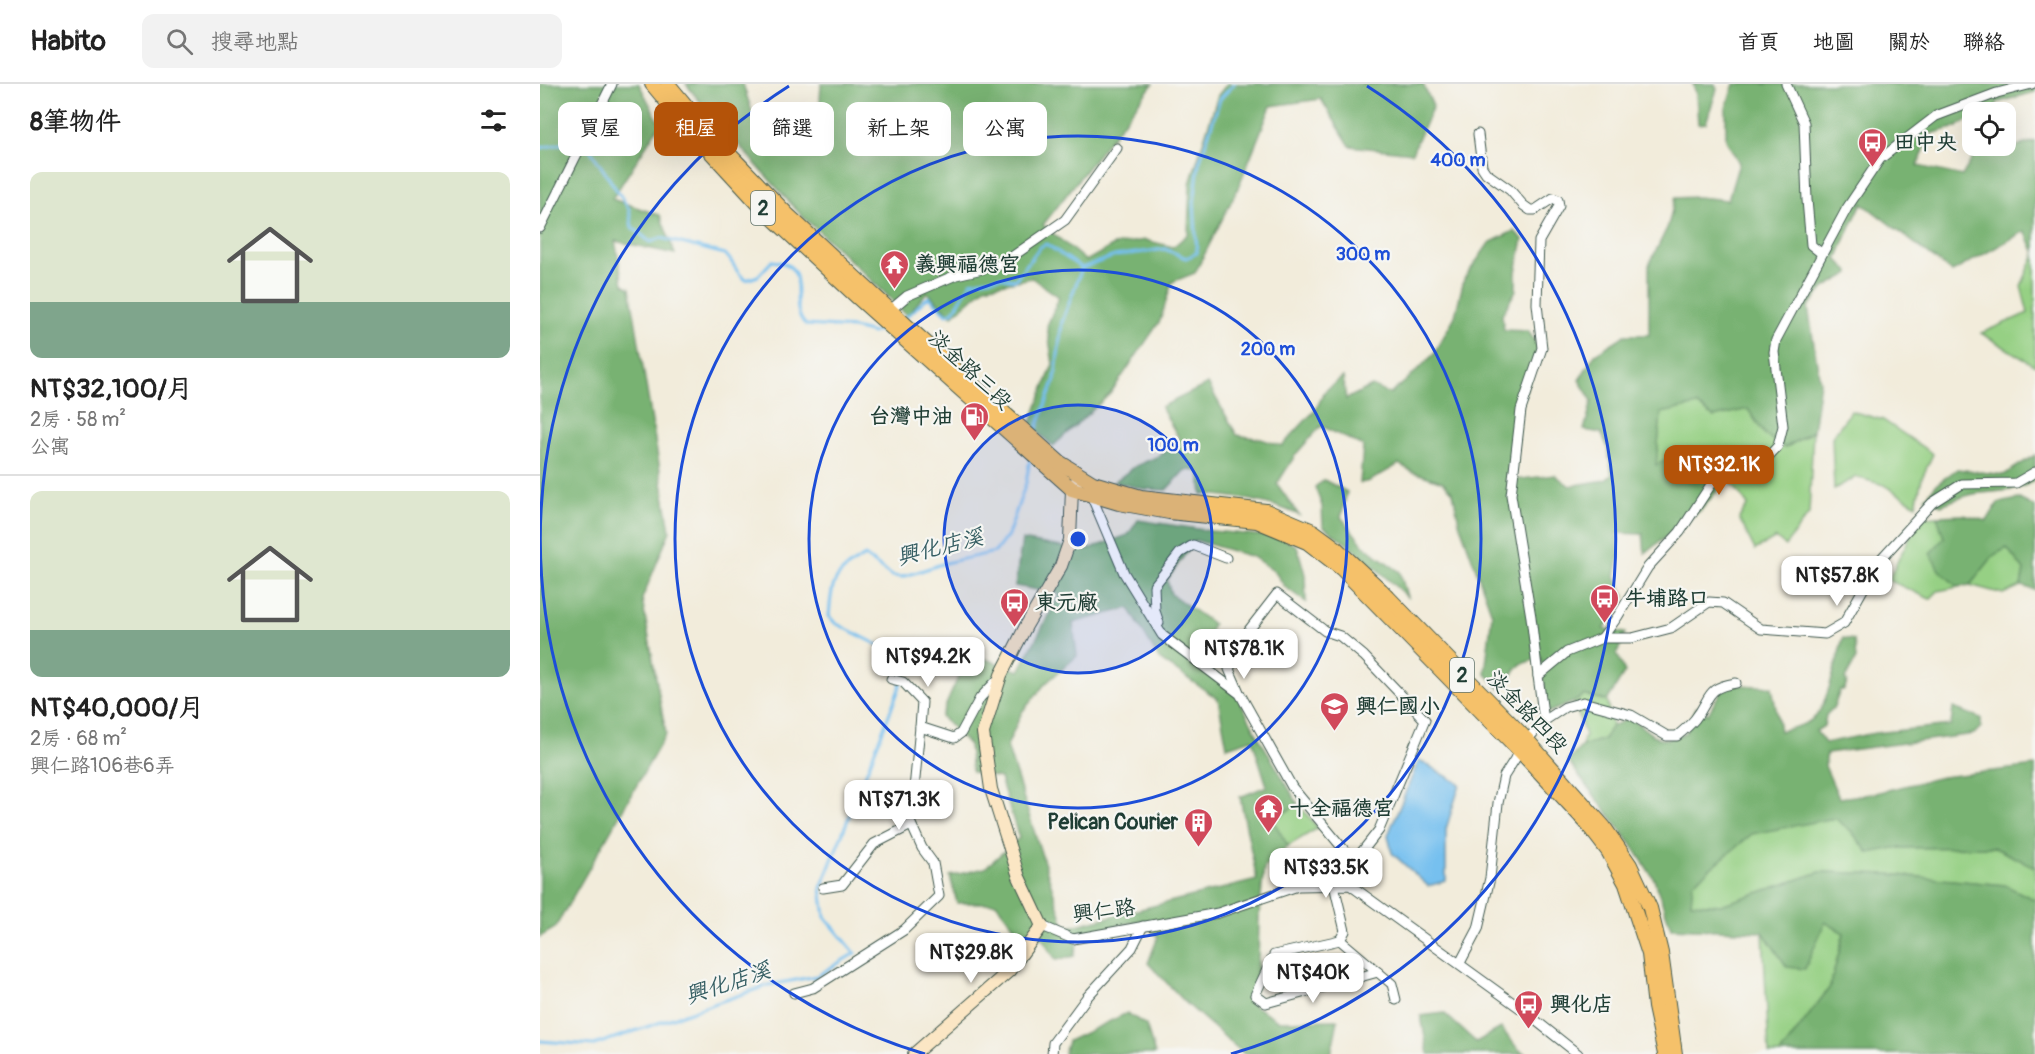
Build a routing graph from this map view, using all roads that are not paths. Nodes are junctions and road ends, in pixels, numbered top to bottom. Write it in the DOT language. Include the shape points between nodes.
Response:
graph roads {
  1 [pos="612,84"];
  2 [pos="652,84"];
  3 [pos="668,84"];
  4 [pos="1786,84"];
  5 [pos="2032,84"];
  6 [pos="1478,134"];
  7 [pos="1117,148"];
  8 [pos="540,228"];
  9 [pos="1821,253"];
  10 [pos="893,320"];
  11 [pos="1040,453"];
  12 [pos="2035,472"];
  13 [pos="1080,476"];
  14 [pos="1072,489"];
  15 [pos="1092,489"];
  16 [pos="1226,558"];
  17 [pos="1162,634"];
  18 [pos="1602,638"];
  19 [pos="1001,675"];
  20 [pos="1538,676"];
  21 [pos="891,680"];
  22 [pos="1736,683"];
  23 [pos="1240,694"];
  24 [pos="1544,721"];
  25 [pos="920,727"];
  26 [pos="1524,746"];
  27 [pos="911,825"];
  28 [pos="1354,862"];
  29 [pos="1334,885"];
  30 [pos="1350,885"];
  31 [pos="823,888"];
  32 [pos="1042,926"];
  33 [pos="1143,926"];
  34 [pos="1340,940"];
  35 [pos="1460,963"];
  36 [pos="1378,972"];
  37 [pos="794,993"];
  38 [pos="1396,1000"];
  39 [pos="914,1054"];
  40 [pos="1052,1054"];
  41 [pos="1578,1054"];
  42 [pos="1665,1054"];
  43 [pos="1676,1054"];
  1 -- 8 [label="street"];
  2 -- 10 [label="main road, 淡金路三段 / 2" via="765,211"];
  3 -- 10 [label="main road, 淡金路三段 / 2" via="707,131"];
  4 -- 9 [label="street" via="1804,123 1811,245"];
  5 -- 9 [label="street" via="1935,116 1880,159"];
  6 -- 20 [label="street" via="1482,168 1510,190 1522,206 1535,210 1553,198 1559,206 1539,241 1537,304 1542,348 1521,410 1511,495"];
  7 -- 10 [label="street" via="1065,220 1000,264 956,275 907,296"];
  9 -- 18 [label="street" via="1776,340 1782,426 1778,446 1765,460 1728,466 1714,480 1680,532 1648,567"];
  10 -- 11 [label="main road, 淡金路三段 / 2"];
  11 -- 13 [label="main road, 2"];
  11 -- 14 [label="main road, 2"];
  12 -- 18 [label="street" via="2016,483 1962,484 1932,503 1879,561 1844,623 1825,634 1761,629 1723,603 1709,602 1671,628 1632,638"];
  13 -- 14 [label="street"];
  13 -- 15 [label="main road, 淡金路四段 / 2"];
  14 -- 15 [label="main road, 淡金路四段 / 2"];
  14 -- 19 [label="street" via="1070,540 1061,566"];
  15 -- 17 [label="street" via="1124,573"];
  15 -- 26 [label="main road, 淡金路四段 / 2" via="1119,503 1257,521 1307,542 1342,569"];
  16 -- 17 [label="street" via="1193,545 1180,553 1154,586 1155,611"];
  17 -- 23 [label="street"];
  18 -- 20 [label="street" via="1567,652"];
  19 -- 25 [label="street" via="980,698 961,733 954,738"];
  19 -- 32 [label="street" via="983,734 991,789 1019,877"];
  20 -- 24 [label="street"];
  21 -- 25 [label="street" via="903,682 922,702"];
  22 -- 24 [label="street" via="1719,686 1710,693 1695,720 1677,736 1667,736 1631,714 1583,702 1565,707"];
  23 -- 28 [label="street" via="1292,787"];
  23 -- 28 [label="street" via="1229,669 1249,630 1277,594 1324,632 1340,636 1364,656 1425,720 1379,830"];
  24 -- 26 [label="street"];
  25 -- 27 [label="street" via="908,815"];
  26 -- 35 [label="street" via="1504,776 1490,878 1478,929"];
  26 -- 42 [label="main road, 淡金路四段 / 2" via="1608,851 1626,884 1649,954"];
  26 -- 43 [label="main road, 淡金路四段 / 2" via="1604,827 1630,865 1650,908 1661,953"];
  27 -- 31 [label="street" via="874,844 842,885"];
  27 -- 37 [label="street" via="933,863 939,896 904,930 813,988"];
  28 -- 30 [label="street"];
  29 -- 30 [label="street, 興仁路"];
  29 -- 33 [label="street, 興仁路" via="1298,886 1218,913"];
  29 -- 34 [label="street" via="1345,931"];
  30 -- 35 [label="street"];
  32 -- 33 [label="street, 興仁路" via="1073,939"];
  32 -- 39 [label="street" via="1009,971"];
  33 -- 40 [label="street" via="1132,948 1087,997 1053,1043"];
  34 -- 36 [label="street"];
  34 -- 36 [label="street" via="1274,955 1255,995 1266,1003"];
  35 -- 41 [label="street"];
  36 -- 38 [label="street" via="1392,984"];
}
